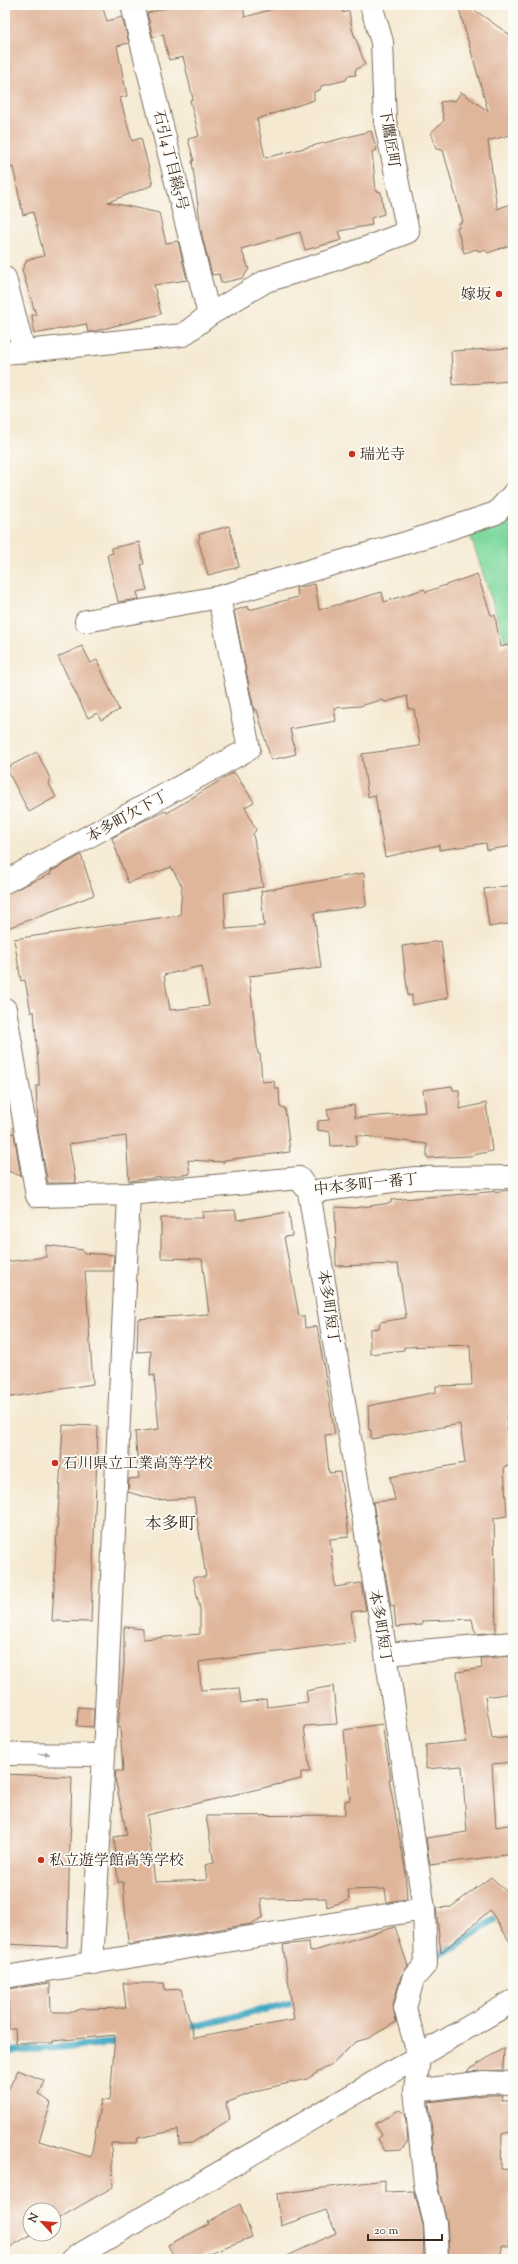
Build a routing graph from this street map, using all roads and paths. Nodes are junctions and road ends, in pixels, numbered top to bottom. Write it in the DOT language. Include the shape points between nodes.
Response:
graph roads {
  1 [pos="132,5"];
  2 [pos="371,5"];
  3 [pos="382,42"];
  4 [pos="419,212"];
  5 [pos="5,278"];
  6 [pos="210,316"];
  7 [pos="14,352"];
  8 [pos="513,494"];
  9 [pos="219,597"];
  10 [pos="86,621"];
  11 [pos="5,882"];
  12 [pos="5,1009"];
  13 [pos="513,1177"];
  14 [pos="308,1192"];
  15 [pos="129,1194"];
  16 [pos="513,1643"];
  17 [pos="386,1654"];
  18 [pos="5,1754"];
  19 [pos="104,1755"];
  20 [pos="424,1909"];
  21 [pos="92,1964"];
  22 [pos="5,1977"];
  23 [pos="513,2001"];
  24 [pos="419,2057"];
  25 [pos="513,2083"];
  26 [pos="415,2091"];
  27 [pos="73,2259"];
  28 [pos="437,2259"];
  1 -- 6 [label="street, 石引4丁目線5号"];
  2 -- 3 [label="street, 下鷹匠町"];
  3 -- 4 [label="street, 下鷹匠町"];
  3 -- 6 [label="street, 下鷹匠町" via="385,121 408,232 331,262 266,281"];
  5 -- 7 [label="street"];
  6 -- 7 [label="street" via="183,335"];
  8 -- 9 [label="street" via="496,513 409,542"];
  9 -- 10 [label="street"];
  9 -- 11 [label="street, 本多町欠下丁" via="249,749"];
  12 -- 15 [label="street" via="37,1196"];
  13 -- 14 [label="street, 中本多町一番丁" via="414,1178"];
  14 -- 15 [label="street, 中本多町一番丁" via="299,1178"];
  14 -- 17 [label="street, 本多町短丁"];
  15 -- 19 [label="street"];
  16 -- 17 [label="street"];
  17 -- 20 [label="street, 本多町短丁"];
  18 -- 19 [label="street, one-way"];
  19 -- 21 [label="street"];
  20 -- 21 [label="street"];
  20 -- 24 [label="street, 本多町短丁" via="426,1964 412,1979 405,2008"];
  21 -- 22 [label="street"];
  23 -- 24 [label="street"];
  24 -- 26 [label="street"];
  24 -- 27 [label="street"];
  25 -- 26 [label="street" via="484,2082"];
  26 -- 28 [label="street" via="425,2184 435,2223"];
}
